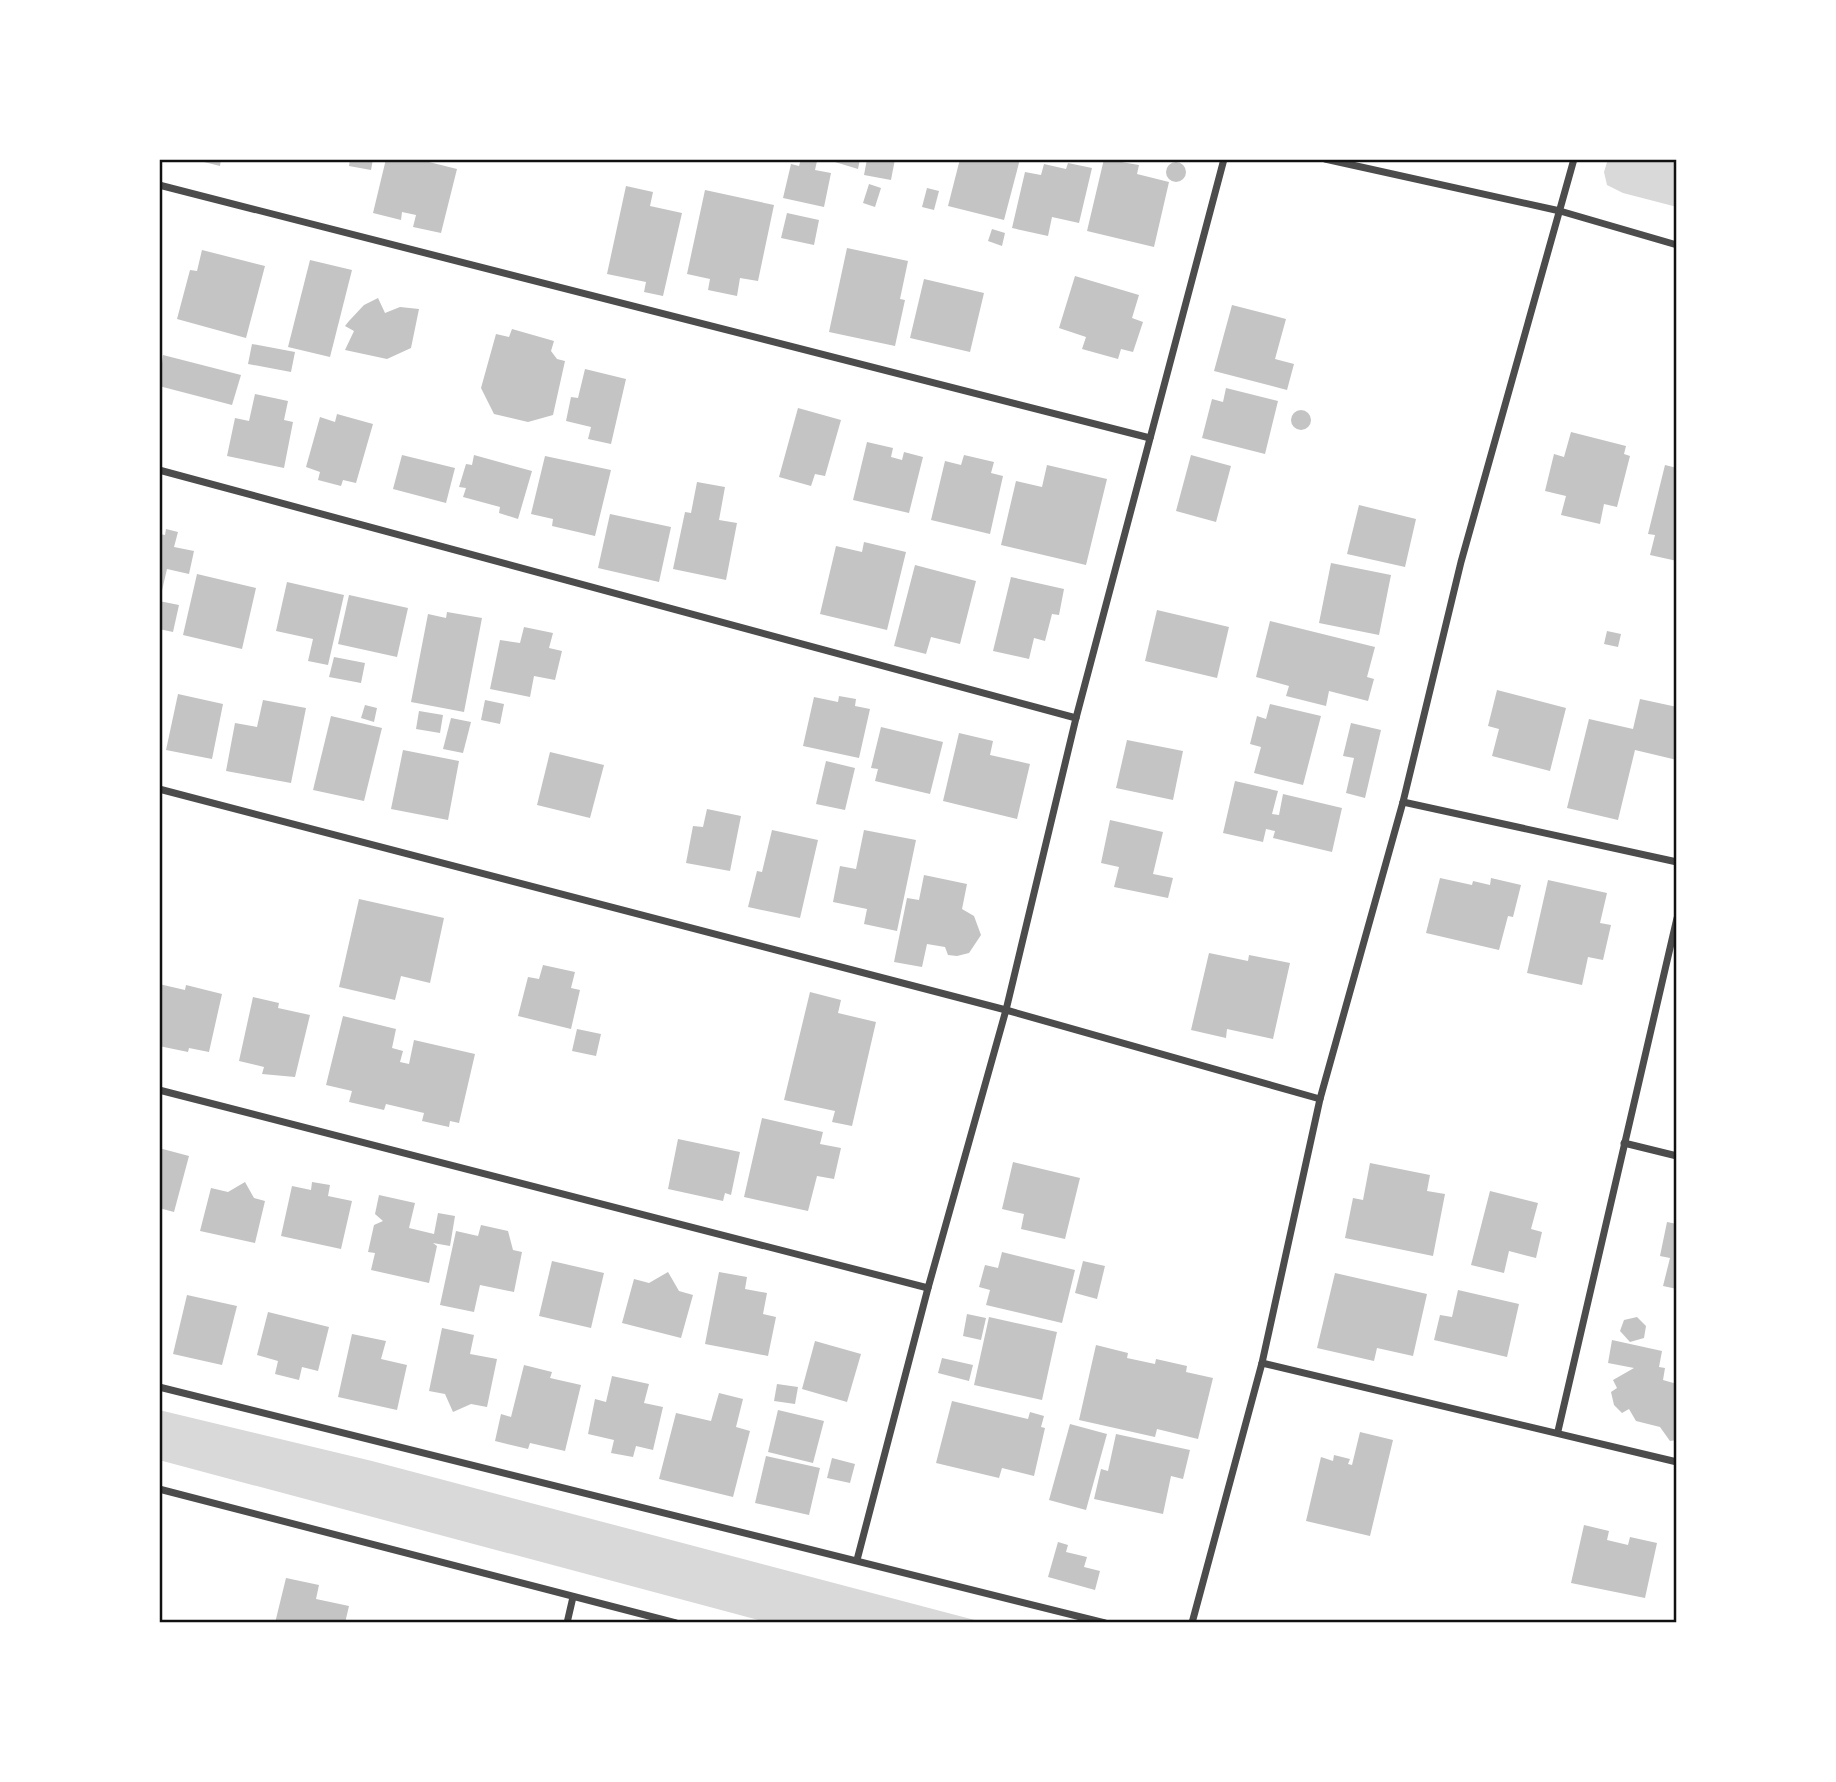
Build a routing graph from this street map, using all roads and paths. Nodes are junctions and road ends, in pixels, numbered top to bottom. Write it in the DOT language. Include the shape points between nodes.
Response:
graph roads {
  1 [pos="1224,159"];
  2 [pos="1325,159"];
  3 [pos="1574,159"];
  4 [pos="159,185"];
  5 [pos="1560,211"];
  6 [pos="1677,246"];
  7 [pos="1150,438"];
  8 [pos="159,470"];
  9 [pos="1076,718"];
  10 [pos="159,789"];
  11 [pos="1403,802"];
  12 [pos="1677,862"];
  13 [pos="1677,918"];
  14 [pos="1006,1010"];
  15 [pos="159,1090"];
  16 [pos="1320,1099"];
  17 [pos="1624,1143"];
  18 [pos="1677,1156"];
  19 [pos="928,1288"];
  20 [pos="1262,1363"];
  21 [pos="159,1387"];
  22 [pos="1558,1431"];
  23 [pos="1677,1462"];
  24 [pos="159,1489"];
  25 [pos="857,1560"];
  26 [pos="573,1597"];
  27 [pos="567,1623"];
  28 [pos="676,1623"];
  29 [pos="1105,1623"];
  30 [pos="1192,1623"];
  1 -- 7 [label="street"];
  2 -- 5 [label="street"];
  3 -- 5 [label="street"];
  4 -- 7 [label="street"];
  5 -- 6 [label="street"];
  5 -- 11 [label="street" via="1461,562"];
  7 -- 9 [label="street"];
  8 -- 9 [label="street"];
  9 -- 14 [label="street"];
  10 -- 14 [label="street"];
  11 -- 12 [label="street"];
  11 -- 16 [label="street"];
  13 -- 17 [label="street"];
  14 -- 16 [label="street"];
  14 -- 19 [label="street"];
  15 -- 19 [label="street"];
  16 -- 20 [label="street"];
  17 -- 18 [label="street"];
  17 -- 22 [label="street"];
  19 -- 25 [label="street"];
  20 -- 22 [label="street"];
  20 -- 30 [label="street"];
  21 -- 25 [label="street"];
  22 -- 23 [label="street"];
  24 -- 26 [label="street"];
  25 -- 29 [label="street"];
  26 -- 27 [label="street"];
  26 -- 28 [label="street"];
}
